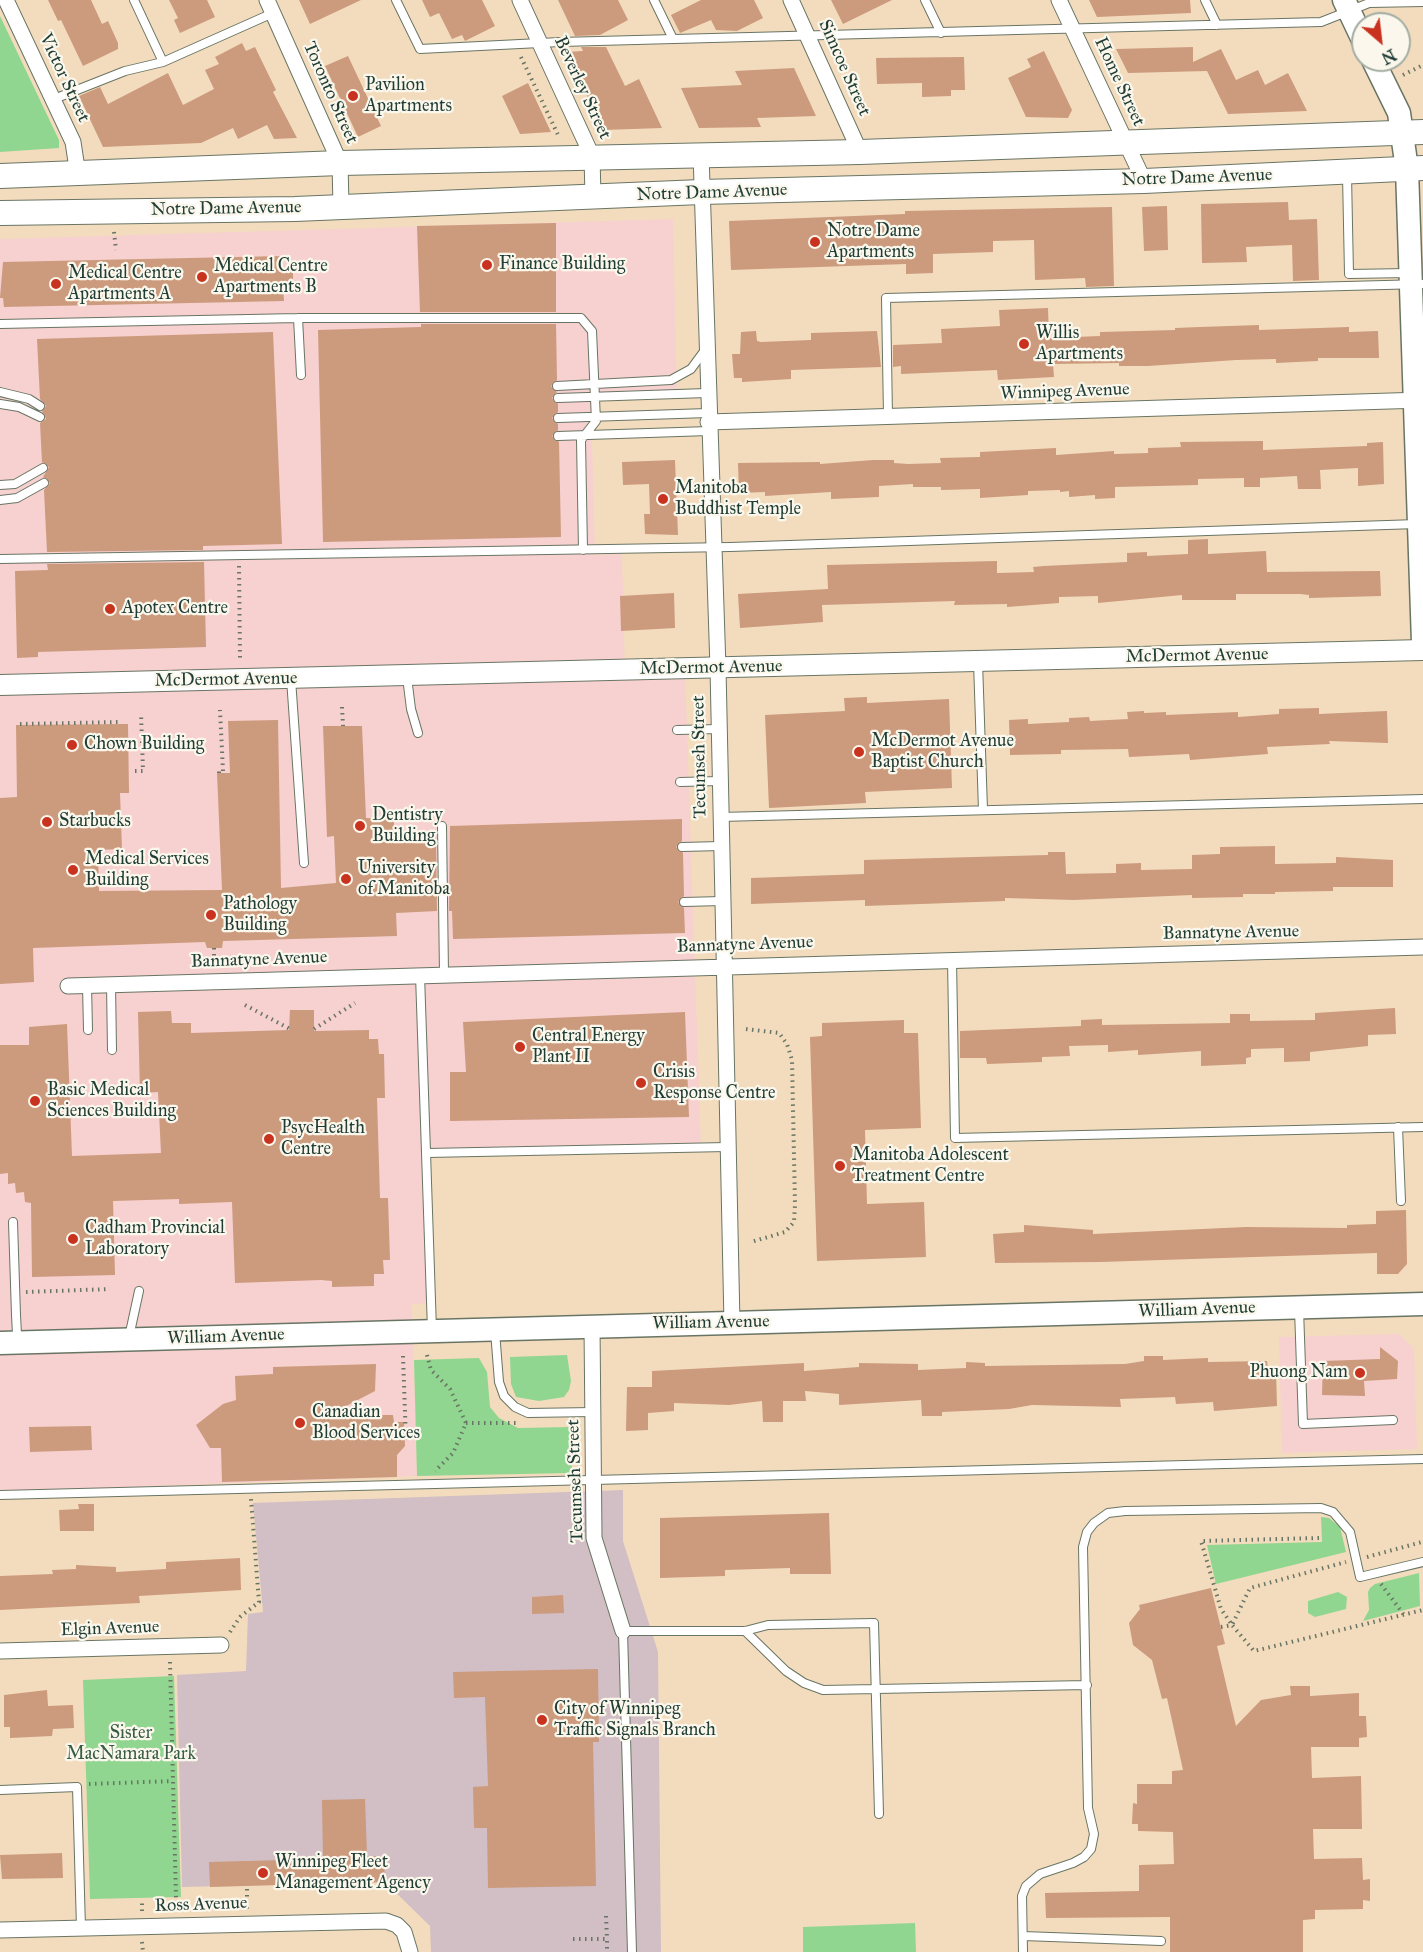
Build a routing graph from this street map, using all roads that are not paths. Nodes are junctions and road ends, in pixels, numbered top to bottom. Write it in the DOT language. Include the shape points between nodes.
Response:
graph roads {
  1 [pos="6,0"];
  2 [pos="134,0"];
  3 [pos="396,0"];
  4 [pos="520,0"];
  5 [pos="654,0"];
  6 [pos="791,0"];
  7 [pos="925,0"];
  8 [pos="1059,0"];
  9 [pos="1205,0"];
  10 [pos="1423,2"];
  11 [pos="1346,5"];
  12 [pos="270,6"];
  13 [pos="1217,25"];
  14 [pos="1072,28"];
  15 [pos="941,33"];
  16 [pos="808,36"];
  17 [pos="673,39"];
  18 [pos="540,43"];
  19 [pos="163,62"];
  20 [pos="1379,72"];
  21 [pos="54,99"];
  22 [pos="1412,133"];
  23 [pos="1125,141"];
  24 [pos="860,152"];
  25 [pos="701,154"];
  26 [pos="592,156"];
  27 [pos="340,163"];
  28 [pos="1415,168"];
  29 [pos="1347,172"];
  30 [pos="78,175"];
  31 [pos="0,176"];
  32 [pos="1144,181"];
  33 [pos="701,192"];
  34 [pos="593,197"];
  35 [pos="341,206"];
  36 [pos="0,213"];
  37 [pos="1415,280"];
  38 [pos="298,318"];
  39 [pos="0,324"];
  40 [pos="706,349"];
  41 [pos="301,375"];
  42 [pos="594,385"];
  43 [pos="557,386"];
  44 [pos="0,392"];
  45 [pos="707,393"];
  46 [pos="595,397"];
  47 [pos="558,398"];
  48 [pos="1419,400"];
  49 [pos="0,404"];
  50 [pos="40,406"];
  51 [pos="40,417"];
  52 [pos="596,417"];
  53 [pos="888,417"];
  54 [pos="558,418"];
  55 [pos="708,422"];
  56 [pos="585,435"];
  57 [pos="558,436"];
  58 [pos="43,468"];
  59 [pos="44,483"];
  60 [pos="0,485"];
  61 [pos="0,500"];
  62 [pos="1421,524"];
  63 [pos="712,548"];
  64 [pos="583,550"];
  65 [pos="0,559"];
  66 [pos="1423,643"];
  67 [pos="1423,650"];
  68 [pos="978,661"];
  69 [pos="718,668"];
  70 [pos="407,675"];
  71 [pos="291,678"];
  72 [pos="0,685"];
  73 [pos="719,729"];
  74 [pos="678,730"];
  75 [pos="417,733"];
  76 [pos="720,781"];
  77 [pos="680,782"];
  78 [pos="1423,799"];
  79 [pos="983,810"];
  80 [pos="720,817"];
  81 [pos="442,826"];
  82 [pos="721,846"];
  83 [pos="682,847"];
  84 [pos="304,863"];
  85 [pos="722,901"];
  86 [pos="684,902"];
  87 [pos="1423,947"];
  88 [pos="952,959"];
  89 [pos="722,965"];
  90 [pos="444,974"];
  91 [pos="420,975"];
  92 [pos="111,984"];
  93 [pos="87,985"];
  94 [pos="68,986"];
  95 [pos="88,1030"];
  96 [pos="112,1050"];
  97 [pos="1398,1127"];
  98 [pos="1423,1127"];
  99 [pos="728,1147"];
  100 [pos="427,1153"];
  101 [pos="1401,1201"];
  102 [pos="14,1222"];
  103 [pos="139,1291"];
  104 [pos="1423,1304"];
  105 [pos="1299,1308"];
  106 [pos="732,1323"];
  107 [pos="592,1326"];
  108 [pos="495,1329"];
  109 [pos="432,1331"];
  110 [pos="14,1339"];
  111 [pos="129,1339"];
  112 [pos="592,1412"];
  113 [pos="1393,1420"];
  114 [pos="1423,1459"];
  115 [pos="594,1480"];
  116 [pos="0,1494"];
  117 [pos="1423,1562"];
  118 [pos="623,1631"];
  119 [pos="745,1631"];
  120 [pos="221,1646"];
  121 [pos="0,1651"];
  122 [pos="1087,1685"];
  123 [pos="875,1690"];
  124 [pos="0,1790"];
  125 [pos="879,1814"];
  126 [pos="81,1928"];
  127 [pos="0,1930"];
  128 [pos="1023,1936"];
  129 [pos="1161,1941"];
  130 [pos="410,1952"];
  131 [pos="632,1952"];
  132 [pos="1023,1952"];
  1 -- 21 [label="street, Victor Street"];
  2 -- 19 [label="lane"];
  3 -- 18 [label="lane" via="420,49"];
  4 -- 18 [label="street, Beverley Street"];
  5 -- 17 [label="lane"];
  6 -- 16 [label="street, Simcoe Street"];
  7 -- 15 [label="lane"];
  8 -- 14 [label="street, Home Street"];
  9 -- 13 [label="lane"];
  10 -- 11 [label="lane"];
  11 -- 13 [label="lane" via="1321,22"];
  12 -- 19 [label="lane"];
  12 -- 27 [label="street, Toronto Street"];
  13 -- 14 [label="lane"];
  14 -- 15 [label="lane"];
  14 -- 23 [label="street, Home Street"];
  15 -- 16 [label="lane"];
  16 -- 17 [label="lane"];
  16 -- 24 [label="street, Simcoe Street"];
  17 -- 18 [label="lane"];
  18 -- 26 [label="street, Beverley Street"];
  19 -- 21 [label="lane" via="125,71"];
  20 -- 22 [label="main road"];
  21 -- 30 [label="street, Victor Street" via="76,149"];
  22 -- 23 [label="main road, Notre Dame Avenue"];
  22 -- 28 [label="main road"];
  23 -- 24 [label="main road, Notre Dame Avenue"];
  23 -- 32 [label="street, Home Street"];
  24 -- 25 [label="main road, Notre Dame Avenue"];
  25 -- 26 [label="main road, Notre Dame Avenue"];
  25 -- 33 [label="street, Tecumseh Street"];
  26 -- 27 [label="main road, Notre Dame Avenue"];
  26 -- 34 [label="street, Beverley Street"];
  27 -- 30 [label="main road, Notre Dame Avenue"];
  27 -- 35 [label="street, Toronto Street"];
  28 -- 29 [label="main road, Notre Dame Avenue"];
  28 -- 37 [label="main road"];
  29 -- 32 [label="main road, Notre Dame Avenue"];
  29 -- 37 [label="lane" via="1349,274"];
  30 -- 31 [label="main road, Notre Dame Avenue"];
  32 -- 33 [label="main road, Notre Dame Avenue"];
  33 -- 34 [label="main road, Notre Dame Avenue"];
  33 -- 40 [label="street, Tecumseh Street"];
  34 -- 35 [label="main road, Notre Dame Avenue"];
  35 -- 36 [label="main road, Notre Dame Avenue"];
  37 -- 48 [label="main road"];
  37 -- 53 [label="lane" via="886,298"];
  38 -- 39 [label="lane"];
  38 -- 41 [label="lane"];
  38 -- 42 [label="lane" via="574,316 581,318 592,332"];
  40 -- 42 [label="lane" via="691,369 671,381"];
  40 -- 45 [label="street, Tecumseh Street"];
  42 -- 43 [label="lane"];
  42 -- 46 [label="lane"];
  44 -- 50 [label="lane"];
  45 -- 46 [label="lane"];
  45 -- 55 [label="street, Tecumseh Street"];
  46 -- 47 [label="lane"];
  46 -- 52 [label="lane"];
  48 -- 53 [label="street, Winnipeg Avenue"];
  48 -- 62 [label="main road"];
  49 -- 51 [label="lane" via="20,407"];
  52 -- 54 [label="lane"];
  52 -- 55 [label="lane"];
  52 -- 56 [label="lane"];
  53 -- 55 [label="street, Winnipeg Avenue"];
  55 -- 56 [label="lane"];
  55 -- 63 [label="street, Tecumseh Street"];
  56 -- 57 [label="lane"];
  56 -- 64 [label="lane" via="581,440"];
  58 -- 60 [label="lane" via="15,483"];
  59 -- 61 [label="lane" via="17,498"];
  62 -- 63 [label="lane"];
  62 -- 66 [label="main road"];
  63 -- 64 [label="lane"];
  63 -- 69 [label="street, Tecumseh Street"];
  64 -- 65 [label="lane"];
  67 -- 68 [label="street, McDermot Avenue"];
  68 -- 69 [label="street, McDermot Avenue"];
  68 -- 79 [label="lane"];
  69 -- 70 [label="street, McDermot Avenue"];
  69 -- 73 [label="street, Tecumseh Street"];
  70 -- 71 [label="street, McDermot Avenue"];
  70 -- 75 [label="lane"];
  71 -- 72 [label="street, McDermot Avenue"];
  71 -- 84 [label="lane"];
  73 -- 74 [label="lane"];
  73 -- 76 [label="street, Tecumseh Street"];
  76 -- 77 [label="lane"];
  76 -- 80 [label="street, Tecumseh Street"];
  78 -- 79 [label="lane"];
  79 -- 80 [label="lane"];
  80 -- 82 [label="street, Tecumseh Street"];
  81 -- 90 [label="lane"];
  82 -- 83 [label="lane"];
  82 -- 85 [label="street, Tecumseh Street"];
  85 -- 86 [label="lane"];
  85 -- 89 [label="street, Tecumseh Street"];
  87 -- 88 [label="street, Bannatyne Avenue"];
  88 -- 89 [label="street, Bannatyne Avenue"];
  88 -- 97 [label="lane" via="955,1138"];
  89 -- 90 [label="street, Bannatyne Avenue"];
  89 -- 99 [label="street, Tecumseh Street"];
  90 -- 91 [label="street, Bannatyne Avenue"];
  91 -- 92 [label="street, Bannatyne Avenue"];
  91 -- 100 [label="lane"];
  92 -- 93 [label="street, Bannatyne Avenue"];
  92 -- 96 [label="lane"];
  93 -- 94 [label="street, Bannatyne Avenue"];
  93 -- 95 [label="lane"];
  97 -- 98 [label="lane"];
  97 -- 101 [label="lane"];
  99 -- 100 [label="lane"];
  99 -- 106 [label="street, Tecumseh Street"];
  100 -- 109 [label="lane"];
  102 -- 110 [label="lane"];
  103 -- 111 [label="lane"];
  104 -- 105 [label="main road, William Avenue"];
  105 -- 106 [label="main road, William Avenue"];
  105 -- 113 [label="lane" via="1303,1424"];
  106 -- 107 [label="main road, William Avenue"];
  107 -- 108 [label="main road, William Avenue"];
  107 -- 112 [label="street, Tecumseh Street"];
  108 -- 109 [label="main road, William Avenue"];
  108 -- 112 [label="lane" via="499,1382 504,1396 515,1407 528,1413"];
  109 -- 111 [label="main road, William Avenue"];
  110 -- 111 [label="main road, William Avenue"];
  112 -- 115 [label="street, Tecumseh Street"];
  114 -- 115 [label="lane"];
  115 -- 116 [label="lane"];
  115 -- 118 [label="street, Tecumseh Street" via="594,1538"];
  117 -- 122 [label="lane" via="1360,1577 1350,1532 1333,1512 1321,1509 1108,1513 1087,1532 1083,1547"];
  118 -- 119 [label="lane"];
  118 -- 131 [label="lane"];
  119 -- 123 [label="lane" via="804,1683 823,1690"];
  119 -- 123 [label="lane" via="768,1625 874,1623"];
  120 -- 121 [label="street, Elgin Avenue"];
  122 -- 123 [label="lane"];
  122 -- 128 [label="lane" via="1088,1808 1094,1834 1091,1850 1073,1863 1040,1874 1026,1886 1022,1896"];
  123 -- 125 [label="lane"];
  124 -- 126 [label="lane" via="77,1787"];
  126 -- 127 [label="street, Ross Avenue"];
  126 -- 130 [label="street, Ross Avenue" via="386,1921 401,1928"];
  128 -- 129 [label="lane"];
  128 -- 132 [label="lane"];
}
